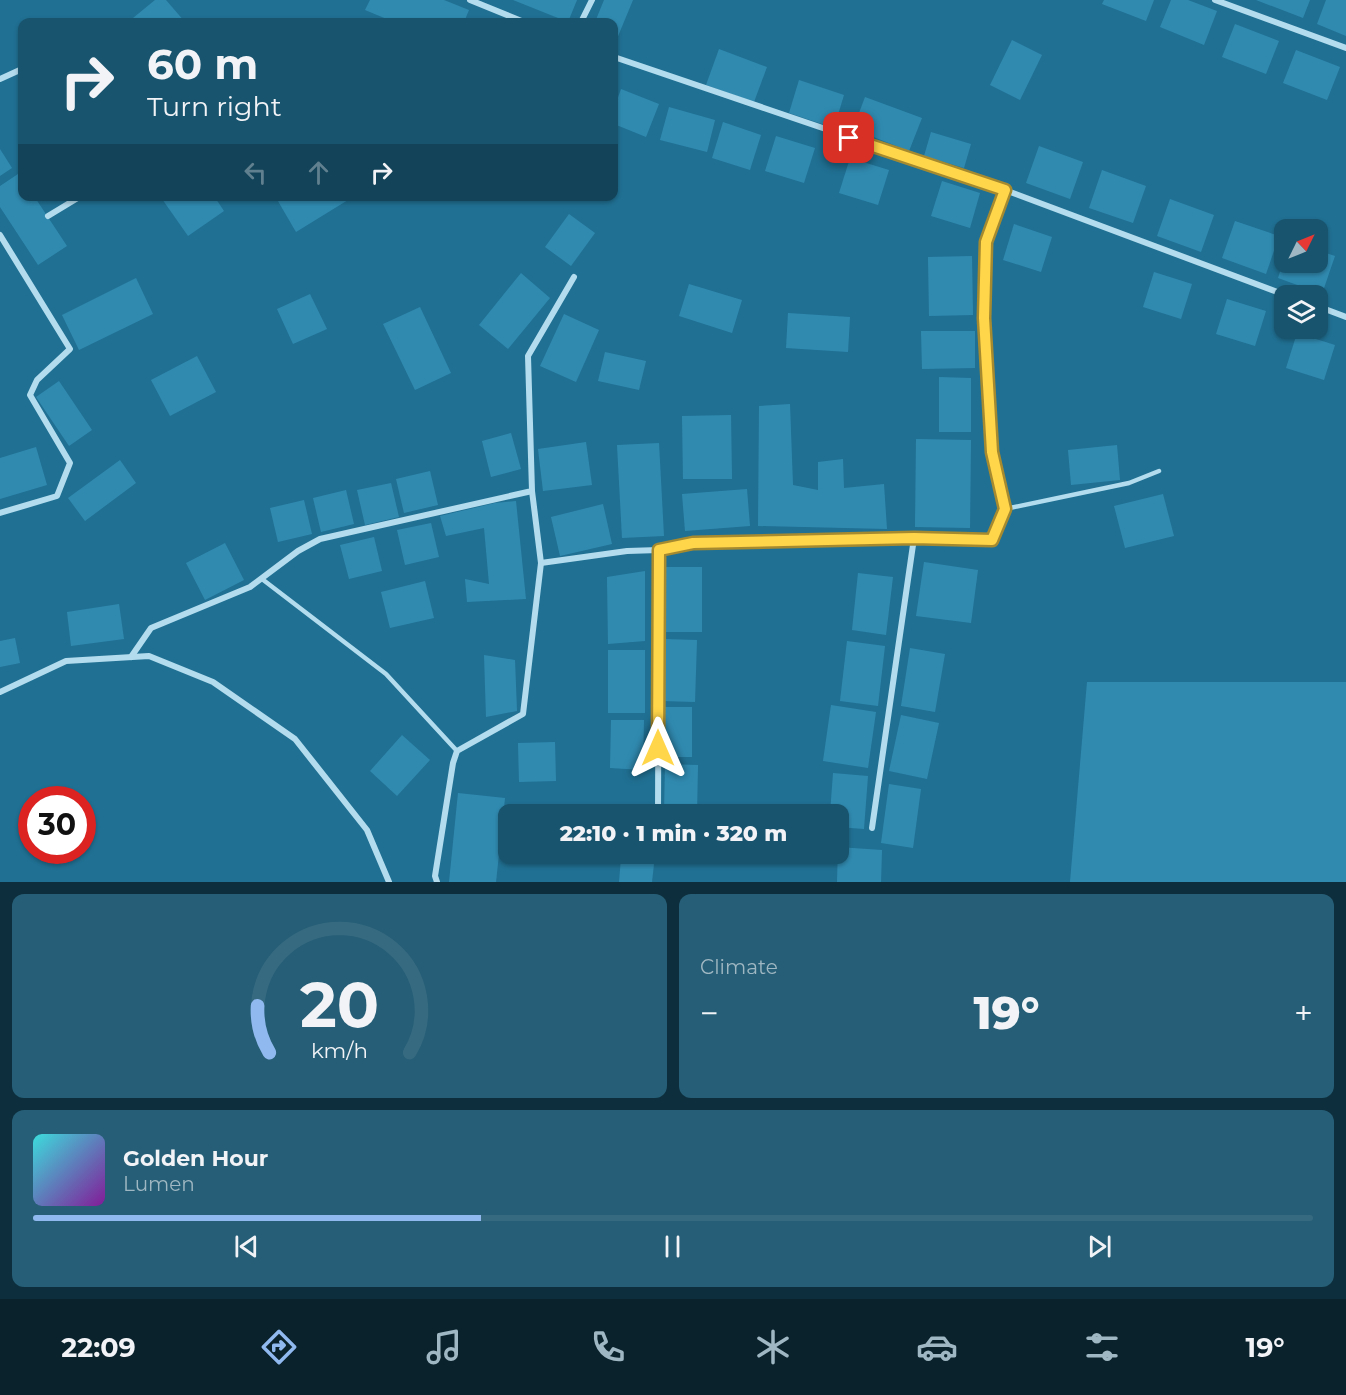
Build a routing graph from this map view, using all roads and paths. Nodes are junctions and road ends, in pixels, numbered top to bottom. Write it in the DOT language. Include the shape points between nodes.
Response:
graph roads {
  1 [pos="470,0"];
  2 [pos="592,0"];
  3 [pos="1215,0"];
  4 [pos="514,18"];
  5 [pos="583,18"];
  6 [pos="1346,48"];
  7 [pos="618,58"];
  8 [pos="18,71"];
  9 [pos="0,79"];
  10 [pos="1005,190"];
  11 [pos="73,201"];
  12 [pos="48,216"];
  13 [pos="0,235"];
  14 [pos="574,277"];
  15 [pos="1274,291"];
  16 [pos="1328,310"];
  17 [pos="1346,317"];
  18 [pos="1159,471"];
  19 [pos="532,490"];
  20 [pos="1005,509"];
  21 [pos="0,513"];
  22 [pos="914,538"];
  23 [pos="659,550"];
  24 [pos="541,563"];
  25 [pos="262,579"];
  26 [pos="131,657"];
  27 [pos="0,692"];
  28 [pos="457,751"];
  29 [pos="658,804"];
  30 [pos="872,828"];
  31 [pos="389,882"];
  32 [pos="437,882"];
  1 -- 4 [label="street"];
  2 -- 5 [label="street"];
  3 -- 6 [label="street"];
  7 -- 10 [label="street"];
  8 -- 9 [label="street"];
  10 -- 15 [label="street"];
  10 -- 20 [label="street" via="986,242 984,318 992,452"];
  11 -- 12 [label="street"];
  13 -- 21 [label="street" via="69,349 37,380 30,395 70,463 57,496"];
  14 -- 19 [label="street" via="528,356"];
  16 -- 17 [label="street"];
  18 -- 20 [label="lane" via="1129,483"];
  19 -- 24 [label="street"];
  19 -- 25 [label="street" via="320,539"];
  20 -- 22 [label="street" via="992,540"];
  22 -- 23 [label="street" via="693,543"];
  22 -- 30 [label="street"];
  23 -- 24 [label="street"];
  23 -- 29 [label="street"];
  24 -- 28 [label="street" via="523,714"];
  25 -- 26 [label="street" via="151,628"];
  25 -- 28 [label="lane" via="386,674"];
  26 -- 27 [label="street" via="66,661"];
  26 -- 31 [label="street" via="149,656 213,682 295,740 367,830"];
  28 -- 32 [label="street"];
}
